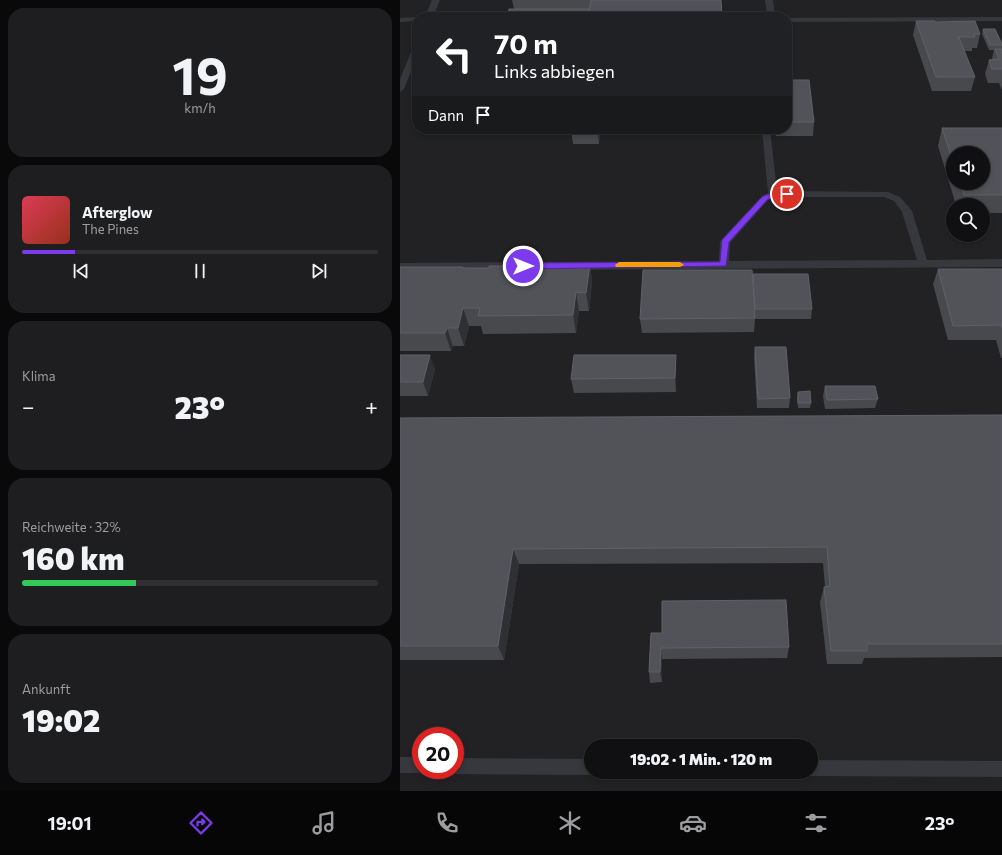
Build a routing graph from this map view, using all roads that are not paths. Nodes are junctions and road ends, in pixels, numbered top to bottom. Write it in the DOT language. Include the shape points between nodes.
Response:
graph roads {
  1 [pos="436,0"];
  2 [pos="769,0"];
  3 [pos="431,12"];
  4 [pos="770,12"];
  5 [pos="1002,19"];
  6 [pos="400,20"];
  7 [pos="412,20"];
  8 [pos="792,20"];
  9 [pos="412,59"];
  10 [pos="400,89"];
  11 [pos="767,134"];
  12 [pos="773,194"];
  13 [pos="923,263"];
  14 [pos="1002,263"];
  15 [pos="724,264"];
  16 [pos="400,267"];
  17 [pos="400,765"];
  18 [pos="412,766"];
  19 [pos="464,766"];
  20 [pos="584,767"];
  21 [pos="818,768"];
  22 [pos="1002,769"];
  1 -- 3 [label="lane"];
  2 -- 4 [label="lane"];
  5 -- 8 [label="lane"];
  6 -- 7 [label="lane"];
  9 -- 10 [label="lane"];
  11 -- 12 [label="lane"];
  12 -- 13 [label="lane" via="885,194 897,199 906,211"];
  12 -- 15 [label="lane" via="764,198 725,242"];
  13 -- 14 [label="lane"];
  13 -- 15 [label="lane"];
  15 -- 16 [label="lane"];
  17 -- 18 [label="lane"];
  19 -- 20 [label="lane"];
  21 -- 22 [label="lane"];
}
